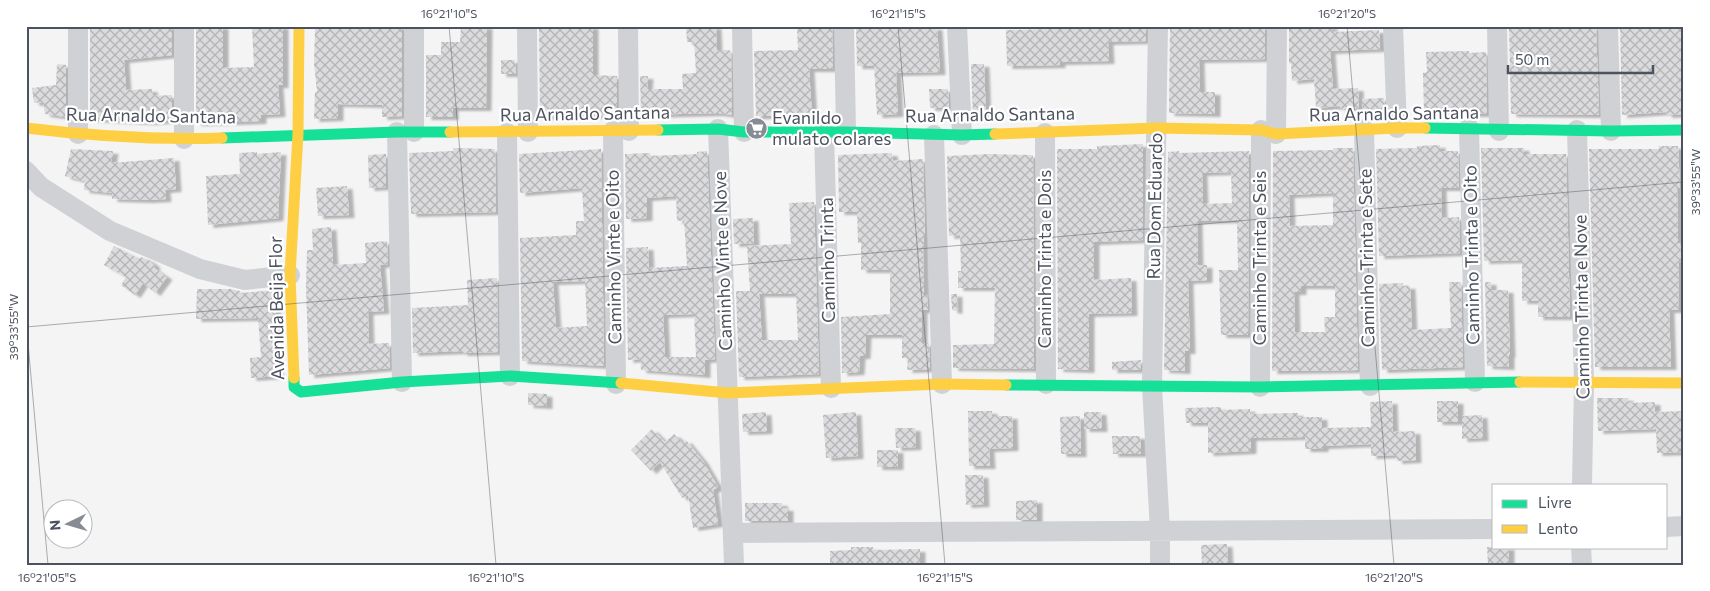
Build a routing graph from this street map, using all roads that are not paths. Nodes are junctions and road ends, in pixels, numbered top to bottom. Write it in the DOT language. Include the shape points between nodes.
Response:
graph roads {
  1 [pos="78,26"];
  2 [pos="184,26"];
  3 [pos="299,26"];
  4 [pos="414,26"];
  5 [pos="527,26"];
  6 [pos="628,26"];
  7 [pos="742,26"];
  8 [pos="844,26"];
  9 [pos="957,26"];
  10 [pos="1158,26"];
  11 [pos="1277,26"];
  12 [pos="1393,26"];
  13 [pos="1498,26"];
  14 [pos="1608,26"];
  15 [pos="26,128"];
  16 [pos="1156,128"];
  17 [pos="1396,128"];
  18 [pos="1469,128"];
  19 [pos="718,129"];
  20 [pos="1364,129"];
  21 [pos="1577,130"];
  22 [pos="1684,130"];
  23 [pos="621,131"];
  24 [pos="1498,131"];
  25 [pos="1611,131"];
  26 [pos="406,132"];
  27 [pos="528,132"];
  28 [pos="744,132"];
  29 [pos="824,132"];
  30 [pos="846,132"];
  31 [pos="1268,132"];
  32 [pos="507,133"];
  33 [pos="78,134"];
  34 [pos="298,134"];
  35 [pos="1045,134"];
  36 [pos="934,135"];
  37 [pos="962,136"];
  38 [pos="184,139"];
  39 [pos="26,171"];
  40 [pos="290,275"];
  41 [pos="510,376"];
  42 [pos="402,382"];
  43 [pos="1475,382"];
  44 [pos="1584,383"];
  45 [pos="1684,383"];
  46 [pos="616,384"];
  47 [pos="942,384"];
  48 [pos="1046,384"];
  49 [pos="1152,386"];
  50 [pos="1370,386"];
  51 [pos="1260,387"];
  52 [pos="831,388"];
  53 [pos="728,393"];
  54 [pos="1582,484"];
  55 [pos="1684,526"];
  56 [pos="1668,527"];
  57 [pos="1492,529"];
  58 [pos="1160,532"];
  59 [pos="734,533"];
  60 [pos="1582,548"];
  61 [pos="734,565"];
  62 [pos="1160,565"];
  63 [pos="1582,565"];
  1 -- 33 [label="street"];
  2 -- 38 [label="street"];
  3 -- 34 [label="street, Avenida Beija Flor"];
  4 -- 26 [label="street"];
  5 -- 27 [label="street"];
  6 -- 23 [label="street, Caminho Vinte e Oito"];
  7 -- 28 [label="street"];
  8 -- 30 [label="street"];
  9 -- 37 [label="street"];
  10 -- 16 [label="street, Rua Dom Eduardo"];
  11 -- 31 [label="street, Caminho Trinta e Seis"];
  12 -- 17 [label="street"];
  13 -- 24 [label="street"];
  14 -- 25 [label="street"];
  15 -- 33 [label="street, Rua Arnaldo Santana"];
  16 -- 31 [label="street, Rua Arnaldo Santana"];
  16 -- 35 [label="street, Rua Arnaldo Santana"];
  16 -- 49 [label="street, Rua Dom Eduardo"];
  17 -- 18 [label="street, Rua Arnaldo Santana"];
  17 -- 20 [label="street, Rua Arnaldo Santana"];
  18 -- 24 [label="street, Rua Arnaldo Santana"];
  18 -- 43 [label="street, Caminho Trinta e Oito"];
  19 -- 23 [label="street, Rua Arnaldo Santana"];
  19 -- 28 [label="street, Rua Arnaldo Santana"];
  19 -- 53 [label="street, Caminho Vinte e Nove"];
  20 -- 31 [label="street, Rua Arnaldo Santana"];
  20 -- 50 [label="street, Caminho Trinta e Sete"];
  21 -- 24 [label="street, Rua Arnaldo Santana"];
  21 -- 25 [label="street, Rua Arnaldo Santana"];
  21 -- 44 [label="street, Caminho Trinta e Nove"];
  22 -- 25 [label="street, Rua Arnaldo Santana"];
  23 -- 27 [label="street, Rua Arnaldo Santana"];
  23 -- 46 [label="street, Caminho Vinte e Oito"];
  26 -- 32 [label="street, Rua Arnaldo Santana"];
  26 -- 34 [label="street, Rua Arnaldo Santana"];
  26 -- 42 [label="street"];
  27 -- 32 [label="street, Rua Arnaldo Santana"];
  28 -- 29 [label="street, Rua Arnaldo Santana"];
  29 -- 30 [label="street, Rua Arnaldo Santana"];
  29 -- 52 [label="street, Caminho Trinta"];
  30 -- 36 [label="street, Rua Arnaldo Santana"];
  31 -- 51 [label="street, Caminho Trinta e Seis"];
  32 -- 41 [label="street"];
  33 -- 38 [label="street, Rua Arnaldo Santana"];
  34 -- 38 [label="street, Rua Arnaldo Santana"];
  34 -- 40 [label="street, Avenida Beija Flor"];
  35 -- 37 [label="street, Rua Arnaldo Santana"];
  35 -- 48 [label="street, Caminho Trinta e Dois"];
  36 -- 37 [label="street, Rua Arnaldo Santana"];
  36 -- 47 [label="street"];
  39 -- 40 [label="street" via="41,187 110,231 200,269 245,280"];
  40 -- 42 [label="street, Avenida Beija Flor" via="294,387 301,392"];
  41 -- 42 [label="street, Avenida Beija Flor"];
  41 -- 46 [label="street, Avenida Beija Flor"];
  43 -- 44 [label="street, Avenida Beija Flor"];
  43 -- 50 [label="street, Avenida Beija Flor"];
  44 -- 45 [label="street, Avenida Beija Flor"];
  44 -- 54 [label="street, Caminho Trinta e Nove"];
  46 -- 53 [label="street, Avenida Beija Flor"];
  47 -- 48 [label="street, Avenida Beija Flor"];
  47 -- 52 [label="street, Avenida Beija Flor"];
  48 -- 49 [label="street, Avenida Beija Flor"];
  49 -- 51 [label="street, Avenida Beija Flor"];
  49 -- 58 [label="street, Rua Dom Eduardo"];
  50 -- 51 [label="street, Avenida Beija Flor"];
  52 -- 53 [label="street, Avenida Beija Flor"];
  53 -- 59 [label="street, Caminho Vinte e Nove"];
  55 -- 56 [label="street"];
  57 -- 58 [label="street"];
  58 -- 59 [label="street"];
  58 -- 62 [label="street, Rua Dom Eduardo"];
  59 -- 61 [label="street, Caminho Vinte e Nove"];
  60 -- 63 [label="street"];
}
